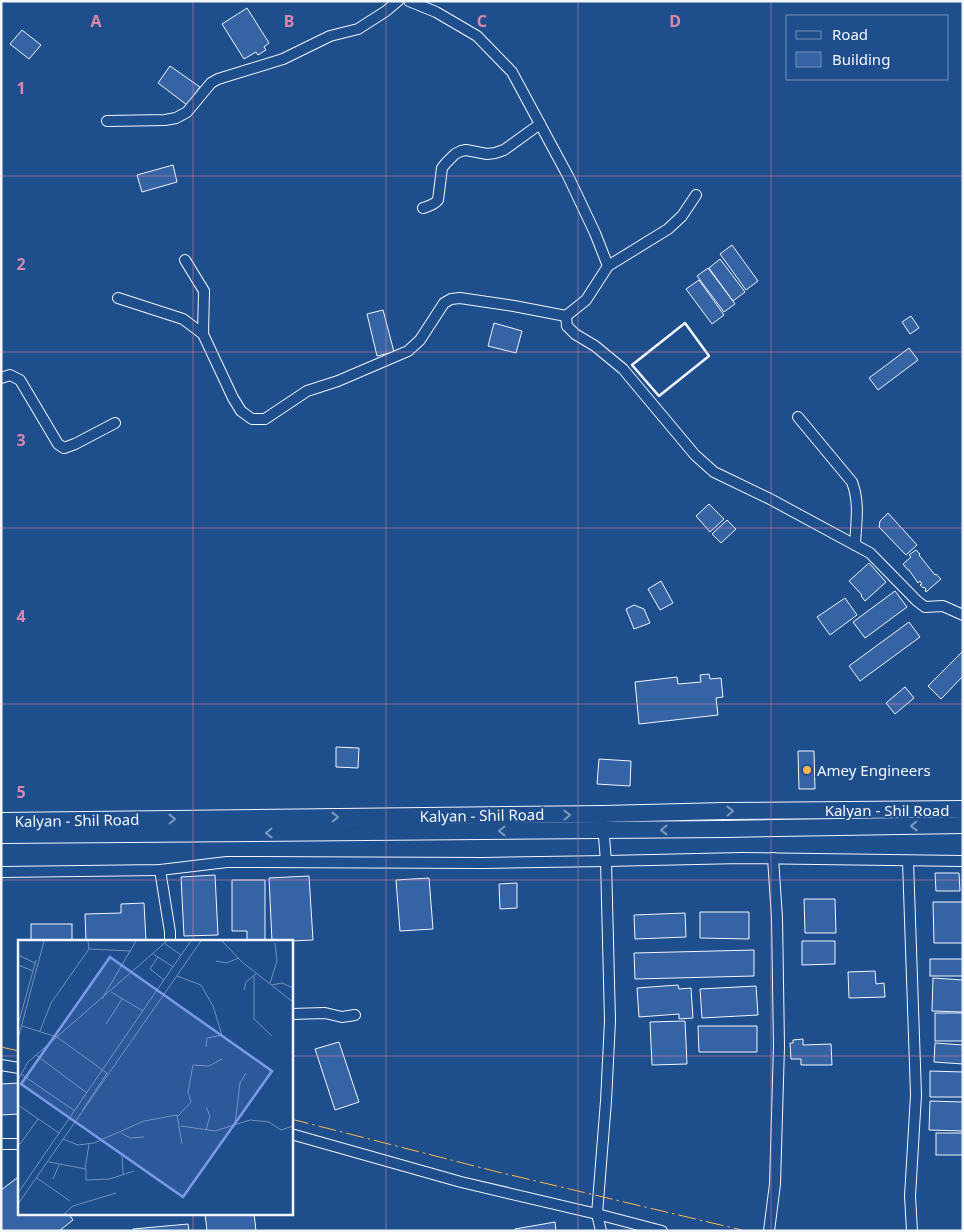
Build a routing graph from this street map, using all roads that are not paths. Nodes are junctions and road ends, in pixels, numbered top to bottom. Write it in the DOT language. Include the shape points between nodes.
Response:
graph roads {
  1 [pos="398,1"];
  2 [pos="408,1"];
  3 [pos="107,120"];
  4 [pos="540,124"];
  5 [pos="696,195"];
  6 [pos="423,208"];
  7 [pos="185,260"];
  8 [pos="608,266"];
  9 [pos="118,298"];
  10 [pos="566,316"];
  11 [pos="203,334"];
  12 [pos="1,378"];
  13 [pos="798,416"];
  14 [pos="115,423"];
  15 [pos="855,545"];
  16 [pos="963,615"];
  17 [pos="963,810"];
  18 [pos="1,821"];
  19 [pos="603,822"];
  20 [pos="963,825"];
  21 [pos="1,835"];
  22 [pos="773,858"];
  23 [pos="606,861"];
  24 [pos="908,861"];
  25 [pos="963,861"];
  26 [pos="160,870"];
  27 [pos="1,872"];
  28 [pos="170,940"];
  29 [pos="292,1014"];
  30 [pos="355,1015"];
  31 [pos="1,1065"];
  32 [pos="18,1068"];
  33 [pos="292,1134"];
  34 [pos="1,1144"];
  35 [pos="18,1144"];
  36 [pos="597,1214"];
  37 [pos="601,1231"];
  38 [pos="662,1231"];
  39 [pos="768,1231"];
  40 [pos="912,1231"];
  1 -- 3 [label="street" via="358,28 330,36 283,59 218,79 187,112 176,118"];
  2 -- 4 [label="street" via="436,12 477,36 512,72"];
  4 -- 6 [label="street" via="504,150 487,154 466,150 455,154 442,168 438,200"];
  4 -- 8 [label="street" via="568,176"];
  5 -- 8 [label="street" via="682,216 668,229"];
  7 -- 11 [label="street" via="204,291"];
  8 -- 10 [label="street" via="586,300"];
  9 -- 11 [label="street" via="183,320"];
  10 -- 11 [label="street" via="452,299 444,302 420,340 408,351 307,392 265,419 252,419 241,411"];
  10 -- 15 [label="street" via="567,326 623,369 695,456 714,472"];
  12 -- 14 [label="street" via="10,375 20,380 58,444 64,448"];
  13 -- 15 [label="street" via="852,482 858,504"];
  15 -- 16 [label="street" via="870,553 925,607 943,606"];
  19 -- 17 [label="main road, Kalyan - Shil Road, one-way" via="724,811"];
  18 -- 19 [label="main road, Kalyan - Shil Road, one-way"];
  20 -- 19 [label="main road, Kalyan - Shil Road, one-way" via="724,829"];
  19 -- 21 [label="main road, Kalyan - Shil Road, one-way"];
  19 -- 23 [label="street"];
  22 -- 23 [label="street"];
  22 -- 24 [label="street"];
  22 -- 39 [label="street" via="779,1046 775,1184"];
  23 -- 26 [label="street" via="227,862"];
  23 -- 36 [label="street" via="610,1021"];
  24 -- 25 [label="street"];
  24 -- 40 [label="street" via="916,1094 910,1196"];
  26 -- 27 [label="street"];
  26 -- 28 [label="street"];
  29 -- 30 [label="street"];
  31 -- 32 [label="street"];
  33 -- 36 [label="street" via="461,1182"];
  34 -- 35 [label="street"];
  36 -- 37 [label="street"];
  36 -- 38 [label="street"];
}
